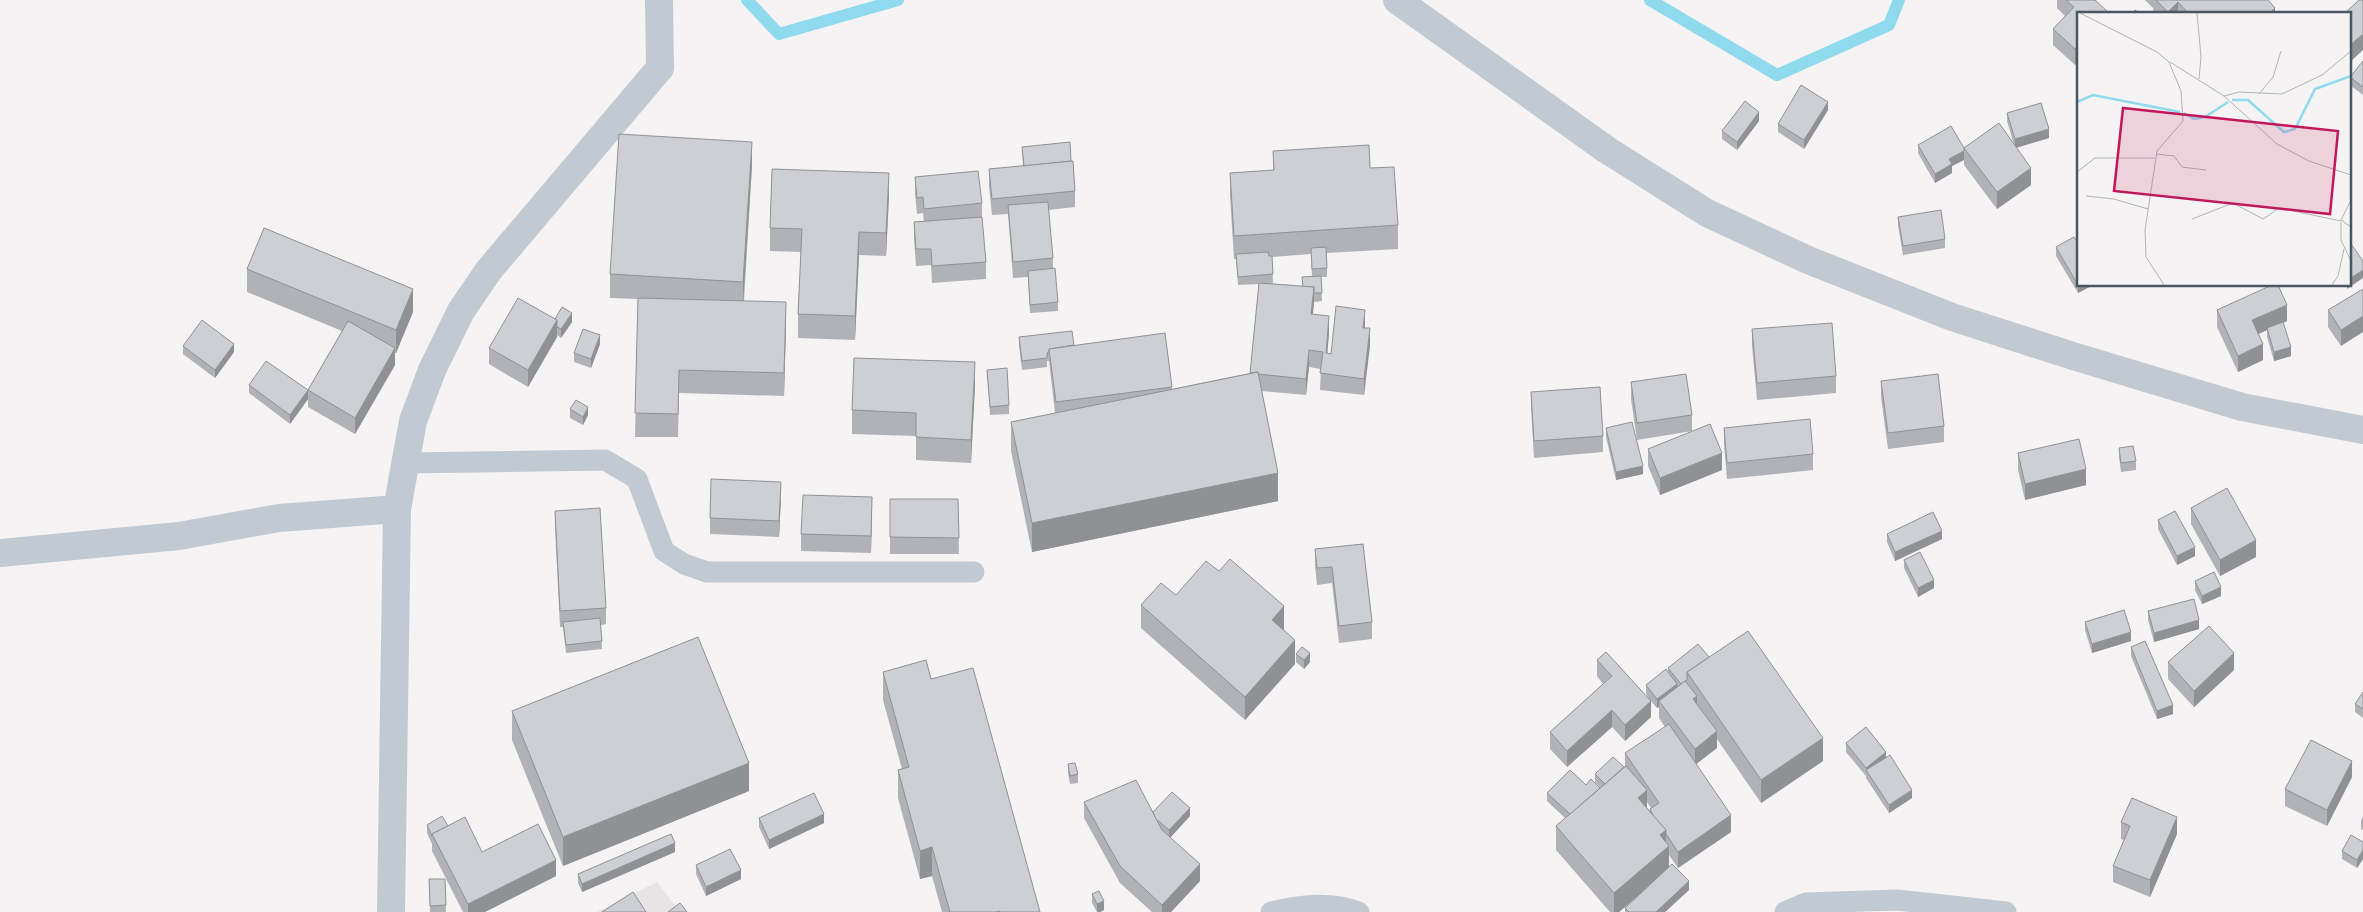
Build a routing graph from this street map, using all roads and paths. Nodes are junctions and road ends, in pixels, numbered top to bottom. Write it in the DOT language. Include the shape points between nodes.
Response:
graph roads {
  1 [pos="659,0"];
  2 [pos="1397,0"];
  3 [pos="2363,430"];
  4 [pos="404,463"];
  5 [pos="397,509"];
  6 [pos="0,553"];
  7 [pos="974,572"];
  8 [pos="391,912"];
  9 [pos="1271,912"];
  10 [pos="1359,912"];
  11 [pos="1785,912"];
  12 [pos="2006,912"];
  1 -- 4 [label="street" via="660,68 489,270 461,311 413,421"];
  2 -- 3 [label="street" via="1615,155 1707,213 1808,260 1952,317 2083,359 2242,406"];
  4 -- 5 [label="street"];
  4 -- 7 [label="lane" via="606,460 637,479 664,551 684,564 707,572"];
  5 -- 6 [label="street" via="279,518 179,536"];
  5 -- 8 [label="street"];
  9 -- 10 [label="lane" via="1303,904 1343,906"];
  11 -- 12 [label="lane" via="1806,903 1897,900"];
}
